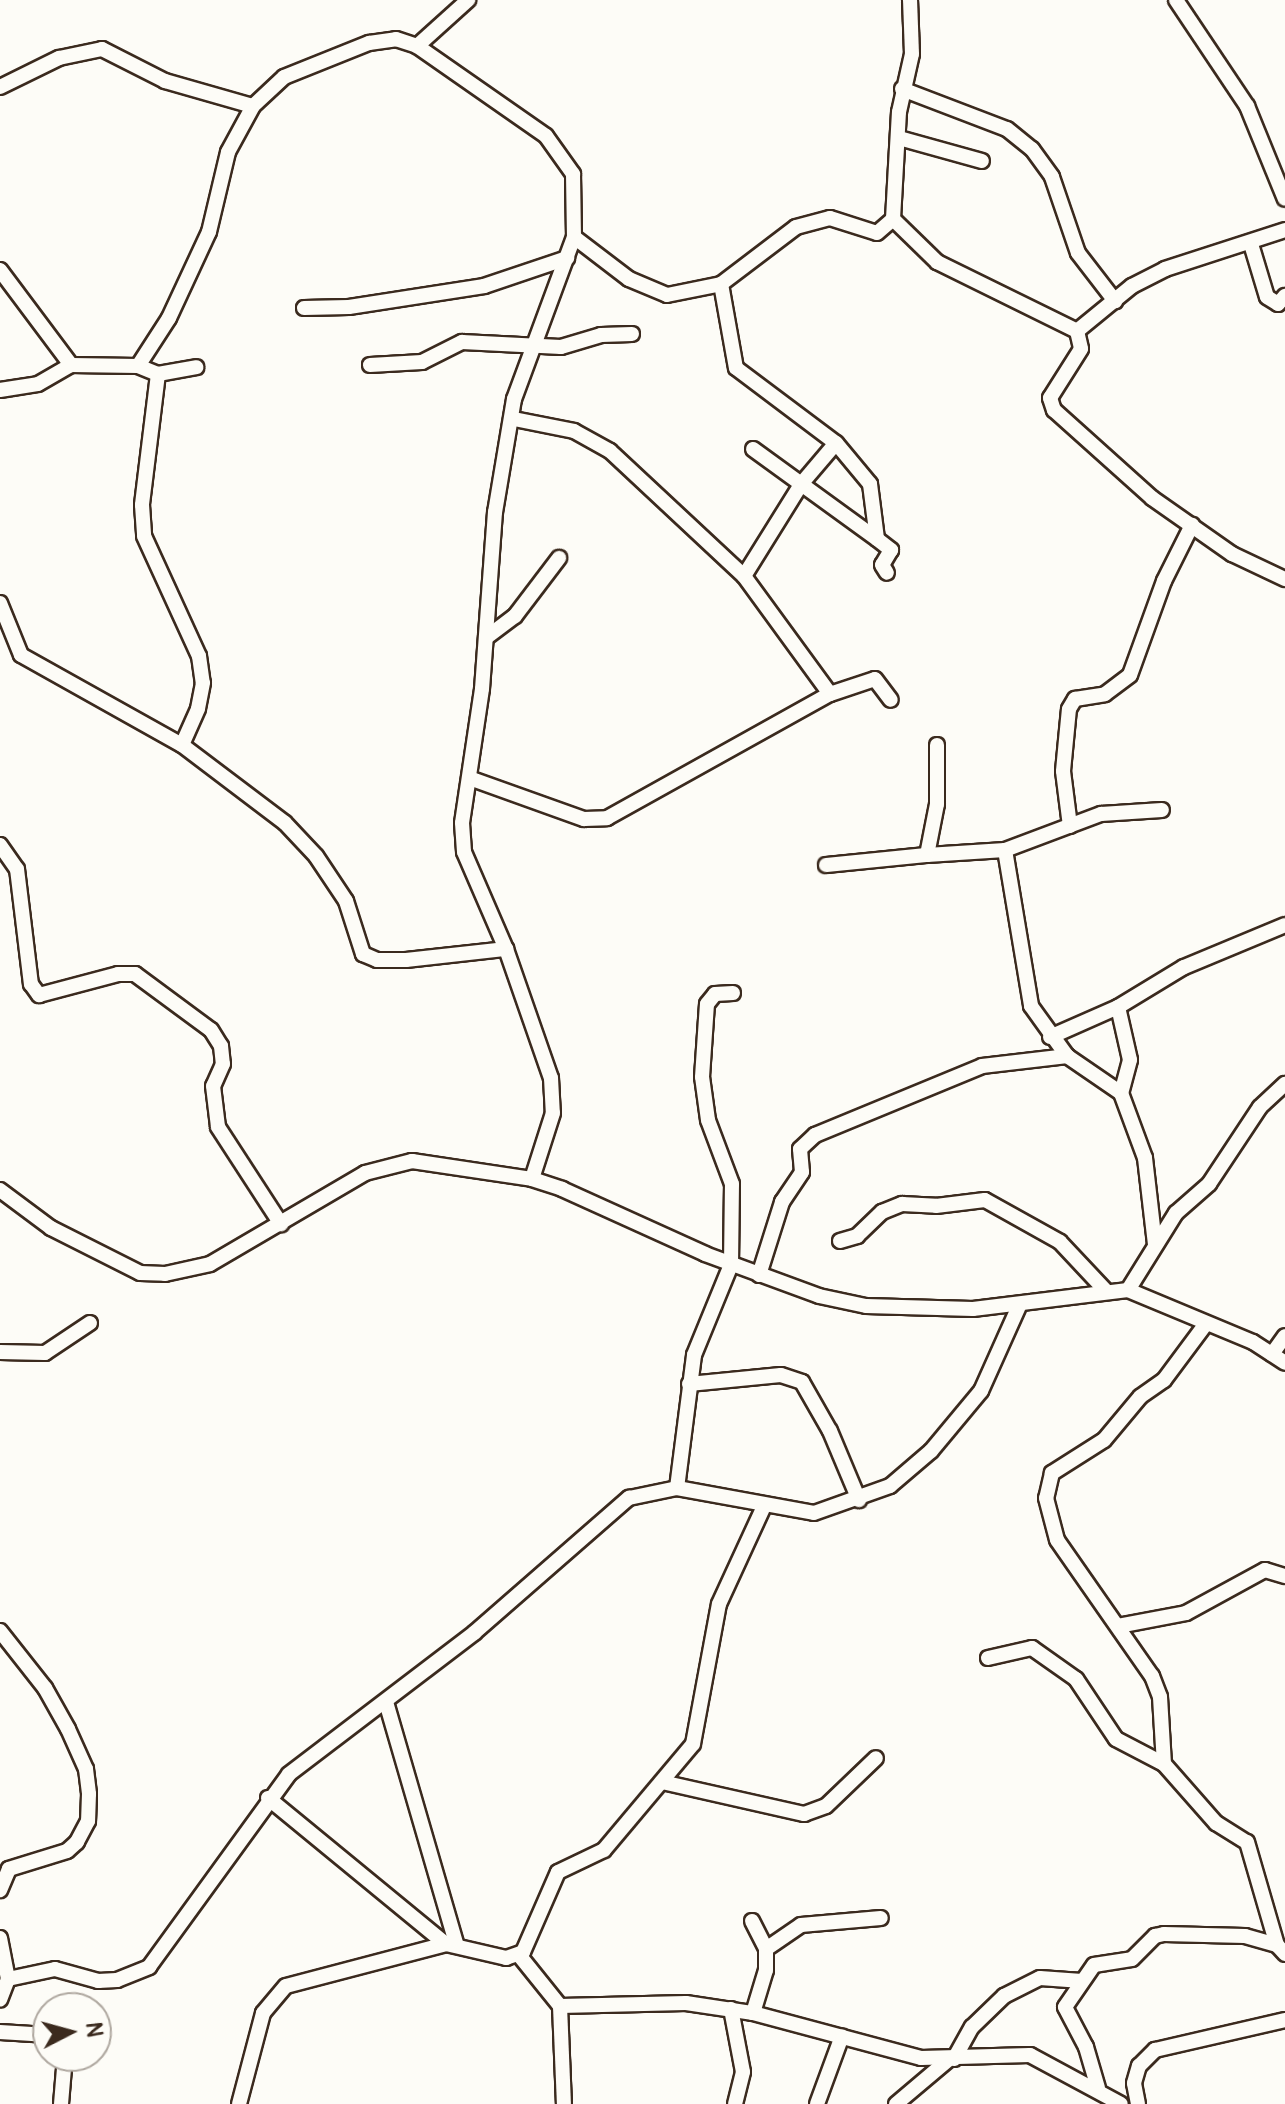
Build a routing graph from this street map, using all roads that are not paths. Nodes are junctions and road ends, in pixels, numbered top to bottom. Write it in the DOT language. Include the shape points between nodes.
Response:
graph roads {
  1 [pos="468,0"];
  2 [pos="910,0"];
  3 [pos="1176,0"];
  4 [pos="417,46"];
  5 [pos="0,87"];
  6 [pos="902,89"];
  7 [pos="253,106"];
  8 [pos="899,138"];
  9 [pos="982,161"];
  10 [pos="1285,199"];
  11 [pos="893,219"];
  12 [pos="1285,230"];
  13 [pos="574,237"];
  14 [pos="1251,244"];
  15 [pos="567,258"];
  16 [pos="0,270"];
  17 [pos="721,284"];
  18 [pos="1285,296"];
  19 [pos="1115,301"];
  20 [pos="304,308"];
  21 [pos="1077,331"];
  22 [pos="632,334"];
  23 [pos="536,343"];
  24 [pos="71,365"];
  25 [pos="370,365"];
  26 [pos="138,366"];
  27 [pos="196,367"];
  28 [pos="158,374"];
  29 [pos="0,390"];
  30 [pos="514,419"];
  31 [pos="836,443"];
  32 [pos="753,449"];
  33 [pos="802,483"];
  34 [pos="1192,525"];
  35 [pos="877,539"];
  36 [pos="559,558"];
  37 [pos="887,573"];
  38 [pos="744,576"];
  39 [pos="1285,579"];
  40 [pos="0,603"];
  41 [pos="487,637"];
  42 [pos="830,694"];
  43 [pos="891,700"];
  44 [pos="182,745"];
  45 [pos="937,745"];
  46 [pos="472,779"];
  47 [pos="1162,810"];
  48 [pos="1070,826"];
  49 [pos="0,845"];
  50 [pos="1005,850"];
  51 [pos="927,855"];
  52 [pos="826,865"];
  53 [pos="1285,925"];
  54 [pos="506,949"];
  55 [pos="733,993"];
  56 [pos="1118,1007"];
  57 [pos="1050,1037"];
  58 [pos="1067,1056"];
  59 [pos="1285,1084"];
  60 [pos="1121,1093"];
  61 [pos="532,1179"];
  62 [pos="0,1190"];
  63 [pos="281,1224"];
  64 [pos="840,1241"];
  65 [pos="1155,1245"];
  66 [pos="731,1265"];
  67 [pos="759,1275"];
  68 [pos="1128,1290"];
  69 [pos="1106,1291"];
  70 [pos="1020,1304"];
  71 [pos="90,1323"];
  72 [pos="1205,1325"];
  73 [pos="1285,1336"];
  74 [pos="0,1352"];
  75 [pos="1278,1359"];
  76 [pos="689,1384"];
  77 [pos="677,1488"];
  78 [pos="859,1500"];
  79 [pos="764,1506"];
  80 [pos="1285,1576"];
  81 [pos="1118,1626"];
  82 [pos="0,1631"];
  83 [pos="988,1658"];
  84 [pos="386,1702"];
  85 [pos="876,1758"];
  86 [pos="1164,1764"];
  87 [pos="662,1782"];
  88 [pos="268,1798"];
  89 [pos="0,1890"];
  90 [pos="881,1918"];
  91 [pos="752,1921"];
  92 [pos="0,1938"];
  93 [pos="451,1944"];
  94 [pos="0,1946"];
  95 [pos="766,1949"];
  96 [pos="1281,1949"];
  97 [pos="519,1955"];
  98 [pos="8,1979"];
  99 [pos="1082,1981"];
  100 [pos="0,2000"];
  101 [pos="560,2006"];
  102 [pos="731,2009"];
  103 [pos="753,2013"];
  104 [pos="1285,2020"];
  105 [pos="0,2032"];
  106 [pos="32,2034"];
  107 [pos="842,2036"];
  108 [pos="951,2060"];
  109 [pos="64,2072"];
  110 [pos="1098,2088"];
  111 [pos="61,2104"];
  112 [pos="239,2104"];
  113 [pos="564,2104"];
  114 [pos="735,2104"];
  115 [pos="817,2104"];
  116 [pos="896,2104"];
  117 [pos="1121,2104"];
  118 [pos="1138,2104"];
  1 -- 4 [label="street"];
  2 -- 6 [label="street" via="912,54"];
  3 -- 10 [label="street" via="1242,96"];
  4 -- 7 [label="street" via="396,39 369,43 284,77"];
  4 -- 13 [label="street" via="546,136 563,155 573,174"];
  5 -- 7 [label="street" via="59,58 102,49 165,81"];
  6 -- 8 [label="street"];
  6 -- 19 [label="street" via="1007,129 1032,149 1052,177 1078,253"];
  7 -- 26 [label="street" via="228,152 209,232 189,279"];
  8 -- 9 [label="street"];
  8 -- 11 [label="street"];
  11 -- 17 [label="street" via="877,233 830,218 796,227"];
  11 -- 21 [label="street" via="937,262"];
  12 -- 14 [label="street"];
  13 -- 15 [label="street"];
  13 -- 17 [label="street" via="646,289 667,295"];
  14 -- 18 [label="street" via="1267,297 1278,304"];
  14 -- 19 [label="street" via="1165,269"];
  15 -- 20 [label="street" via="484,286 349,307"];
  15 -- 23 [label="street"];
  16 -- 24 [label="street"];
  17 -- 31 [label="street" via="736,368"];
  19 -- 21 [label="street"];
  21 -- 34 [label="street" via="1081,349 1050,404 1152,498"];
  22 -- 23 [label="street" via="601,335 561,347"];
  23 -- 25 [label="street" via="462,342 422,362"];
  23 -- 30 [label="street" via="514,399"];
  24 -- 26 [label="street"];
  24 -- 29 [label="street" via="38,384"];
  26 -- 28 [label="street"];
  27 -- 28 [label="street"];
  28 -- 44 [label="street" via="142,505 144,536 199,656 203,683"];
  30 -- 38 [label="street" via="596,439"];
  30 -- 41 [label="street" via="495,512"];
  31 -- 33 [label="street"];
  31 -- 35 [label="street" via="870,484"];
  32 -- 33 [label="street"];
  33 -- 35 [label="street"];
  33 -- 38 [label="street" via="770,542"];
  34 -- 39 [label="street" via="1232,554"];
  34 -- 48 [label="street" via="1164,581 1130,675 1105,694 1075,699 1069,709 1063,771"];
  35 -- 37 [label="street" via="891,550 883,560"];
  36 -- 41 [label="street" via="515,616"];
  38 -- 42 [label="street"];
  40 -- 44 [label="street" via="21,655"];
  41 -- 46 [label="street"];
  42 -- 43 [label="street" via="875,679"];
  42 -- 46 [label="street" via="607,818 584,819"];
  44 -- 54 [label="street" via="285,823 316,856 346,901 363,954 377,960 406,960"];
  45 -- 51 [label="street" via="937,804"];
  46 -- 54 [label="street" via="462,823 464,852"];
  47 -- 48 [label="street" via="1101,814"];
  48 -- 50 [label="street"];
  49 -- 63 [label="street" via="17,869 31,984 39,995 135,974 211,1030 221,1046 223,1064 213,1086 218,1127"];
  50 -- 51 [label="street"];
  50 -- 57 [label="street" via="1024,982"];
  51 -- 52 [label="street"];
  53 -- 56 [label="street" via="1184,967"];
  54 -- 61 [label="street" via="554,1095"];
  55 -- 66 [label="street" via="715,994 707,1004 702,1077 708,1120 732,1184"];
  56 -- 57 [label="street"];
  56 -- 60 [label="street" via="1130,1060"];
  57 -- 58 [label="street"];
  58 -- 60 [label="street"];
  58 -- 67 [label="street" via="982,1066 815,1135 800,1149 802,1172 782,1202"];
  59 -- 65 [label="street" via="1260,1107 1209,1184 1176,1213"];
  60 -- 65 [label="street" via="1145,1158"];
  61 -- 63 [label="street" via="412,1161 387,1163"];
  61 -- 66 [label="street"];
  62 -- 63 [label="street" via="51,1228 140,1273 165,1274 210,1264"];
  64 -- 69 [label="street" via="857,1236 882,1212 902,1204 936,1206 977,1198 1060,1242"];
  65 -- 68 [label="street"];
  66 -- 67 [label="street"];
  66 -- 76 [label="street" via="708,1313"];
  67 -- 70 [label="street" via="866,1306 973,1309"];
  68 -- 69 [label="street"];
  68 -- 72 [label="street" via="1148,1294"];
  69 -- 70 [label="street"];
  70 -- 78 [label="street" via="981,1391 914,1468"];
  71 -- 74 [label="street" via="45,1353"];
  72 -- 75 [label="street"];
  72 -- 81 [label="street" via="1164,1380 1140,1397 1104,1440 1060,1464 1048,1485 1057,1540"];
  73 -- 75 [label="street"];
  76 -- 77 [label="street"];
  76 -- 78 [label="street" via="781,1375 802,1382"];
  77 -- 79 [label="street"];
  77 -- 84 [label="street" via="629,1498 604,1516 474,1633"];
  78 -- 79 [label="street" via="814,1513"];
  79 -- 87 [label="street" via="719,1604 693,1744"];
  80 -- 81 [label="street" via="1265,1570 1186,1613"];
  81 -- 86 [label="street" via="1157,1687"];
  82 -- 89 [label="street" via="45,1688 68,1729 86,1769 89,1794 88,1821 77,1842 67,1851 9,1869"];
  83 -- 86 [label="street" via="1032,1648 1076,1679 1116,1739"];
  84 -- 88 [label="street" via="316,1751"];
  84 -- 93 [label="street"];
  85 -- 87 [label="street" via="826,1806 804,1814"];
  86 -- 96 [label="street" via="1216,1823 1247,1842"];
  87 -- 97 [label="street" via="604,1850 558,1872"];
  88 -- 93 [label="street"];
  88 -- 98 [label="street" via="149,1967 117,1980 98,1981 55,1969"];
  90 -- 95 [label="street" via="801,1925"];
  91 -- 95 [label="street"];
  92 -- 94 [label="street"];
  93 -- 97 [label="street" via="506,1958"];
  93 -- 112 [label="street" via="286,1986 263,2013"];
  94 -- 98 [label="street"];
  95 -- 103 [label="street" via="765,1977"];
  96 -- 99 [label="street" via="1245,1936 1164,1934 1132,1959 1094,1965"];
  97 -- 101 [label="street"];
  98 -- 100 [label="street"];
  99 -- 108 [label="street" via="1040,1978 1004,1996 972,2027"];
  99 -- 110 [label="street" via="1065,2007 1086,2047"];
  101 -- 102 [label="street" via="686,2003"];
  101 -- 113 [label="street"];
  102 -- 103 [label="street"];
  102 -- 114 [label="street" via="743,2072"];
  103 -- 107 [label="street"];
  104 -- 118 [label="street" via="1155,2050 1139,2066 1134,2083"];
  105 -- 106 [label="street"];
  107 -- 108 [label="street" via="921,2058"];
  107 -- 115 [label="street"];
  108 -- 110 [label="street" via="1030,2055"];
  108 -- 116 [label="street"];
  109 -- 111 [label="street"];
  110 -- 117 [label="street"];
}
